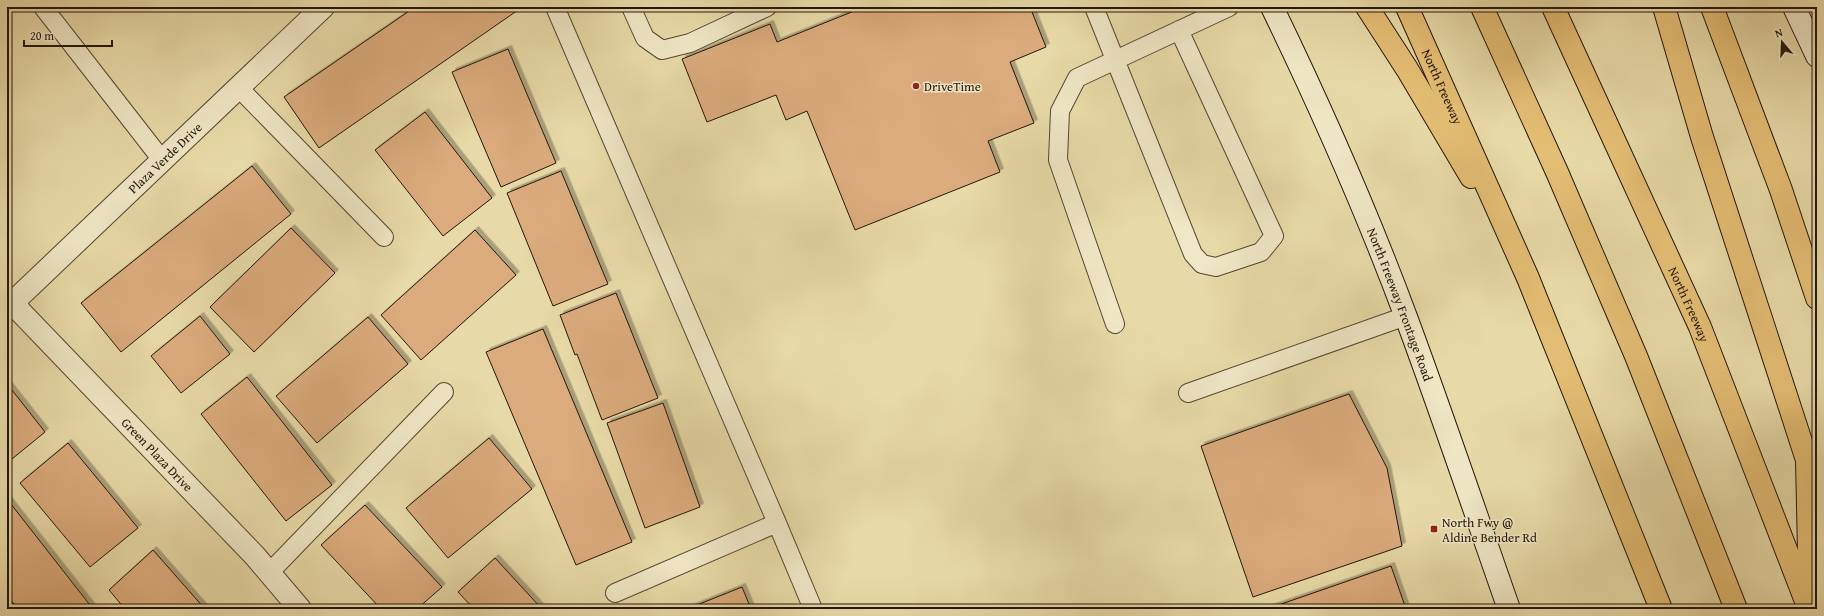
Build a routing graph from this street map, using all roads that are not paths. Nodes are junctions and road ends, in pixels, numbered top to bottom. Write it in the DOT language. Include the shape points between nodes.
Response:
graph roads {
  1 [pos="43,7"];
  2 [pos="323,7"];
  3 [pos="555,7"];
  4 [pos="631,7"];
  5 [pos="767,7"];
  6 [pos="1094,7"];
  7 [pos="1229,7"];
  8 [pos="1272,7"];
  9 [pos="1367,7"];
  10 [pos="1408,7"];
  11 [pos="1482,7"];
  12 [pos="1553,7"];
  13 [pos="1559,7"];
  14 [pos="1664,7"];
  15 [pos="1712,7"];
  16 [pos="1794,7"];
  17 [pos="1179,30"];
  18 [pos="1817,56"];
  19 [pos="1116,60"];
  20 [pos="1579,61"];
  21 [pos="238,87"];
  22 [pos="162,160"];
  23 [pos="384,237"];
  24 [pos="1528,278"];
  25 [pos="1817,298"];
  26 [pos="10,305"];
  27 [pos="1406,316"];
  28 [pos="1115,324"];
  29 [pos="444,392"];
  30 [pos="1188,393"];
  31 [pos="778,523"];
  32 [pos="269,573"];
  33 [pos="615,593"];
  34 [pos="300,609"];
  35 [pos="812,609"];
  36 [pos="1509,609"];
  37 [pos="1661,609"];
  38 [pos="1736,609"];
  39 [pos="1810,609"];
  1 -- 22 [label="lane"];
  2 -- 21 [label="street, Plaza Verde Drive"];
  3 -- 31 [label="lane"];
  4 -- 5 [label="lane" via="645,38 662,50 690,43"];
  6 -- 19 [label="lane"];
  7 -- 17 [label="lane"];
  8 -- 27 [label="street, North Freeway Frontage Road" via="1352,182"];
  9 -- 24 [label="highway" via="1407,69"];
  10 -- 24 [label="highway, North Freeway"];
  11 -- 38 [label="highway" via="1557,172 1636,356"];
  12 -- 20 [label="highway, North Freeway"];
  13 -- 20 [label="highway"];
  14 -- 39 [label="highway" via="1702,137 1807,460"];
  15 -- 25 [label="highway" via="1781,190"];
  16 -- 18 [label="street"];
  17 -- 19 [label="lane"];
  17 -- 19 [label="lane" via="1274,236 1262,252 1216,267 1202,264 1193,254"];
  19 -- 28 [label="lane" via="1077,78 1060,111 1058,160"];
  20 -- 39 [label="highway, North Freeway" via="1700,328"];
  21 -- 22 [label="street, Plaza Verde Drive"];
  21 -- 23 [label="lane"];
  22 -- 26 [label="street, Plaza Verde Drive"];
  24 -- 37 [label="highway, North Freeway"];
  26 -- 32 [label="street, Green Plaza Drive"];
  27 -- 30 [label="lane"];
  27 -- 36 [label="street, North Freeway Frontage Road"];
  29 -- 32 [label="lane"];
  31 -- 33 [label="lane"];
  31 -- 35 [label="lane"];
  32 -- 34 [label="street, Green Plaza Drive"];
}
